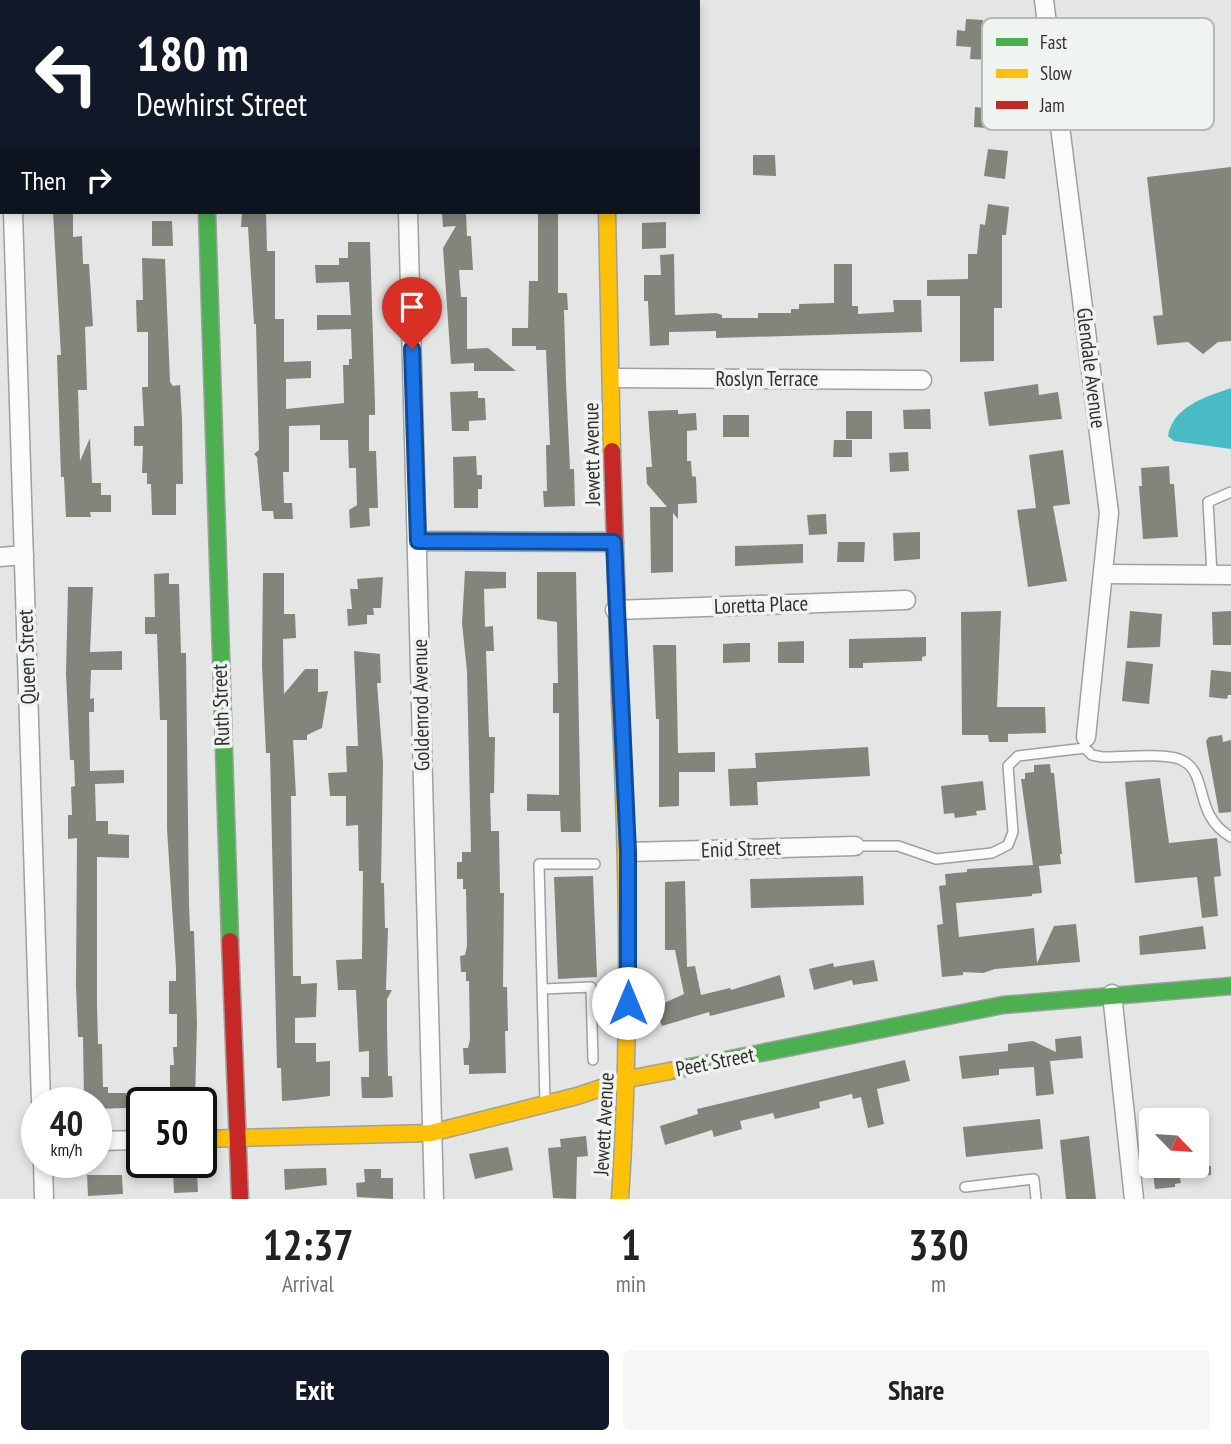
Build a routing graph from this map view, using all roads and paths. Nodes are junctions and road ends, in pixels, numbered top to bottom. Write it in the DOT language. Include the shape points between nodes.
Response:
graph roads {
  1 [pos="1044,0"];
  2 [pos="1046,18"];
  3 [pos="1060,130"];
  4 [pos="13,214"];
  5 [pos="207,214"];
  6 [pos="408,214"];
  7 [pos="607,214"];
  8 [pos="612,379"];
  9 [pos="922,380"];
  10 [pos="1231,492"];
  11 [pos="418,541"];
  12 [pos="614,542"];
  13 [pos="24,555"];
  14 [pos="0,556"];
  15 [pos="1104,574"];
  16 [pos="1212,575"];
  17 [pos="1231,575"];
  18 [pos="906,600"];
  19 [pos="615,610"];
  20 [pos="1085,743"];
  21 [pos="1231,837"];
  22 [pos="855,846"];
  23 [pos="628,852"];
  24 [pos="595,864"];
  25 [pos="1231,986"];
  26 [pos="542,989"];
  27 [pos="1112,994"];
  28 [pos="593,1060"];
  29 [pos="628,1079"];
  30 [pos="41,1087"];
  31 [pos="545,1104"];
  32 [pos="430,1133"];
  33 [pos="239,1138"];
  34 [pos="217,1139"];
  35 [pos="43,1178"];
  36 [pos="965,1187"];
  37 [pos="44,1199"];
  38 [pos="240,1199"];
  39 [pos="434,1199"];
  40 [pos="620,1199"];
  41 [pos="1036,1199"];
  42 [pos="1134,1199"];
  1 -- 2 [label="street, Glendale Avenue"];
  3 -- 15 [label="street, Glendale Avenue" via="1109,513"];
  4 -- 13 [label="street, Queen Street"];
  5 -- 33 [label="street, Ruth Street" via="215,553"];
  6 -- 11 [label="street, Goldenrod Avenue"];
  7 -- 8 [label="street, Jewett Avenue"];
  8 -- 9 [label="street, Roslyn Terrace"];
  8 -- 12 [label="street, Jewett Avenue"];
  10 -- 16 [label="lane" via="1208,502"];
  11 -- 12 [label="street"];
  11 -- 32 [label="street, Goldenrod Avenue"];
  12 -- 19 [label="street, Jewett Avenue"];
  13 -- 14 [label="street"];
  13 -- 30 [label="street, Queen Street"];
  15 -- 16 [label="street"];
  15 -- 20 [label="street, Glendale Avenue"];
  16 -- 17 [label="street"];
  18 -- 19 [label="street, Loretta Place"];
  19 -- 23 [label="street, Jewett Avenue"];
  20 -- 21 [label="lane" via="1102,757 1175,758 1187,763 1197,775 1214,827"];
  20 -- 22 [label="lane" via="1018,756 1008,766 1013,832 1008,845 992,853 936,859 898,846"];
  22 -- 23 [label="street, Enid Street"];
  23 -- 29 [label="street, Jewett Avenue"];
  24 -- 26 [label="lane" via="539,864"];
  25 -- 27 [label="street, Peet Street"];
  26 -- 28 [label="lane" via="591,987"];
  26 -- 31 [label="lane"];
  27 -- 29 [label="street, Peet Street" via="1003,1006"];
  27 -- 42 [label="street"];
  29 -- 31 [label="street, Peet Street"];
  29 -- 40 [label="street, Jewett Avenue"];
  31 -- 32 [label="street, Peet Street"];
  32 -- 33 [label="street, Peet Street"];
  32 -- 39 [label="street, Goldenrod Avenue"];
  33 -- 34 [label="street, Peet Street"];
  33 -- 38 [label="street, Ruth Street"];
  35 -- 37 [label="street"];
  36 -- 41 [label="lane" via="1034,1178"];
}
